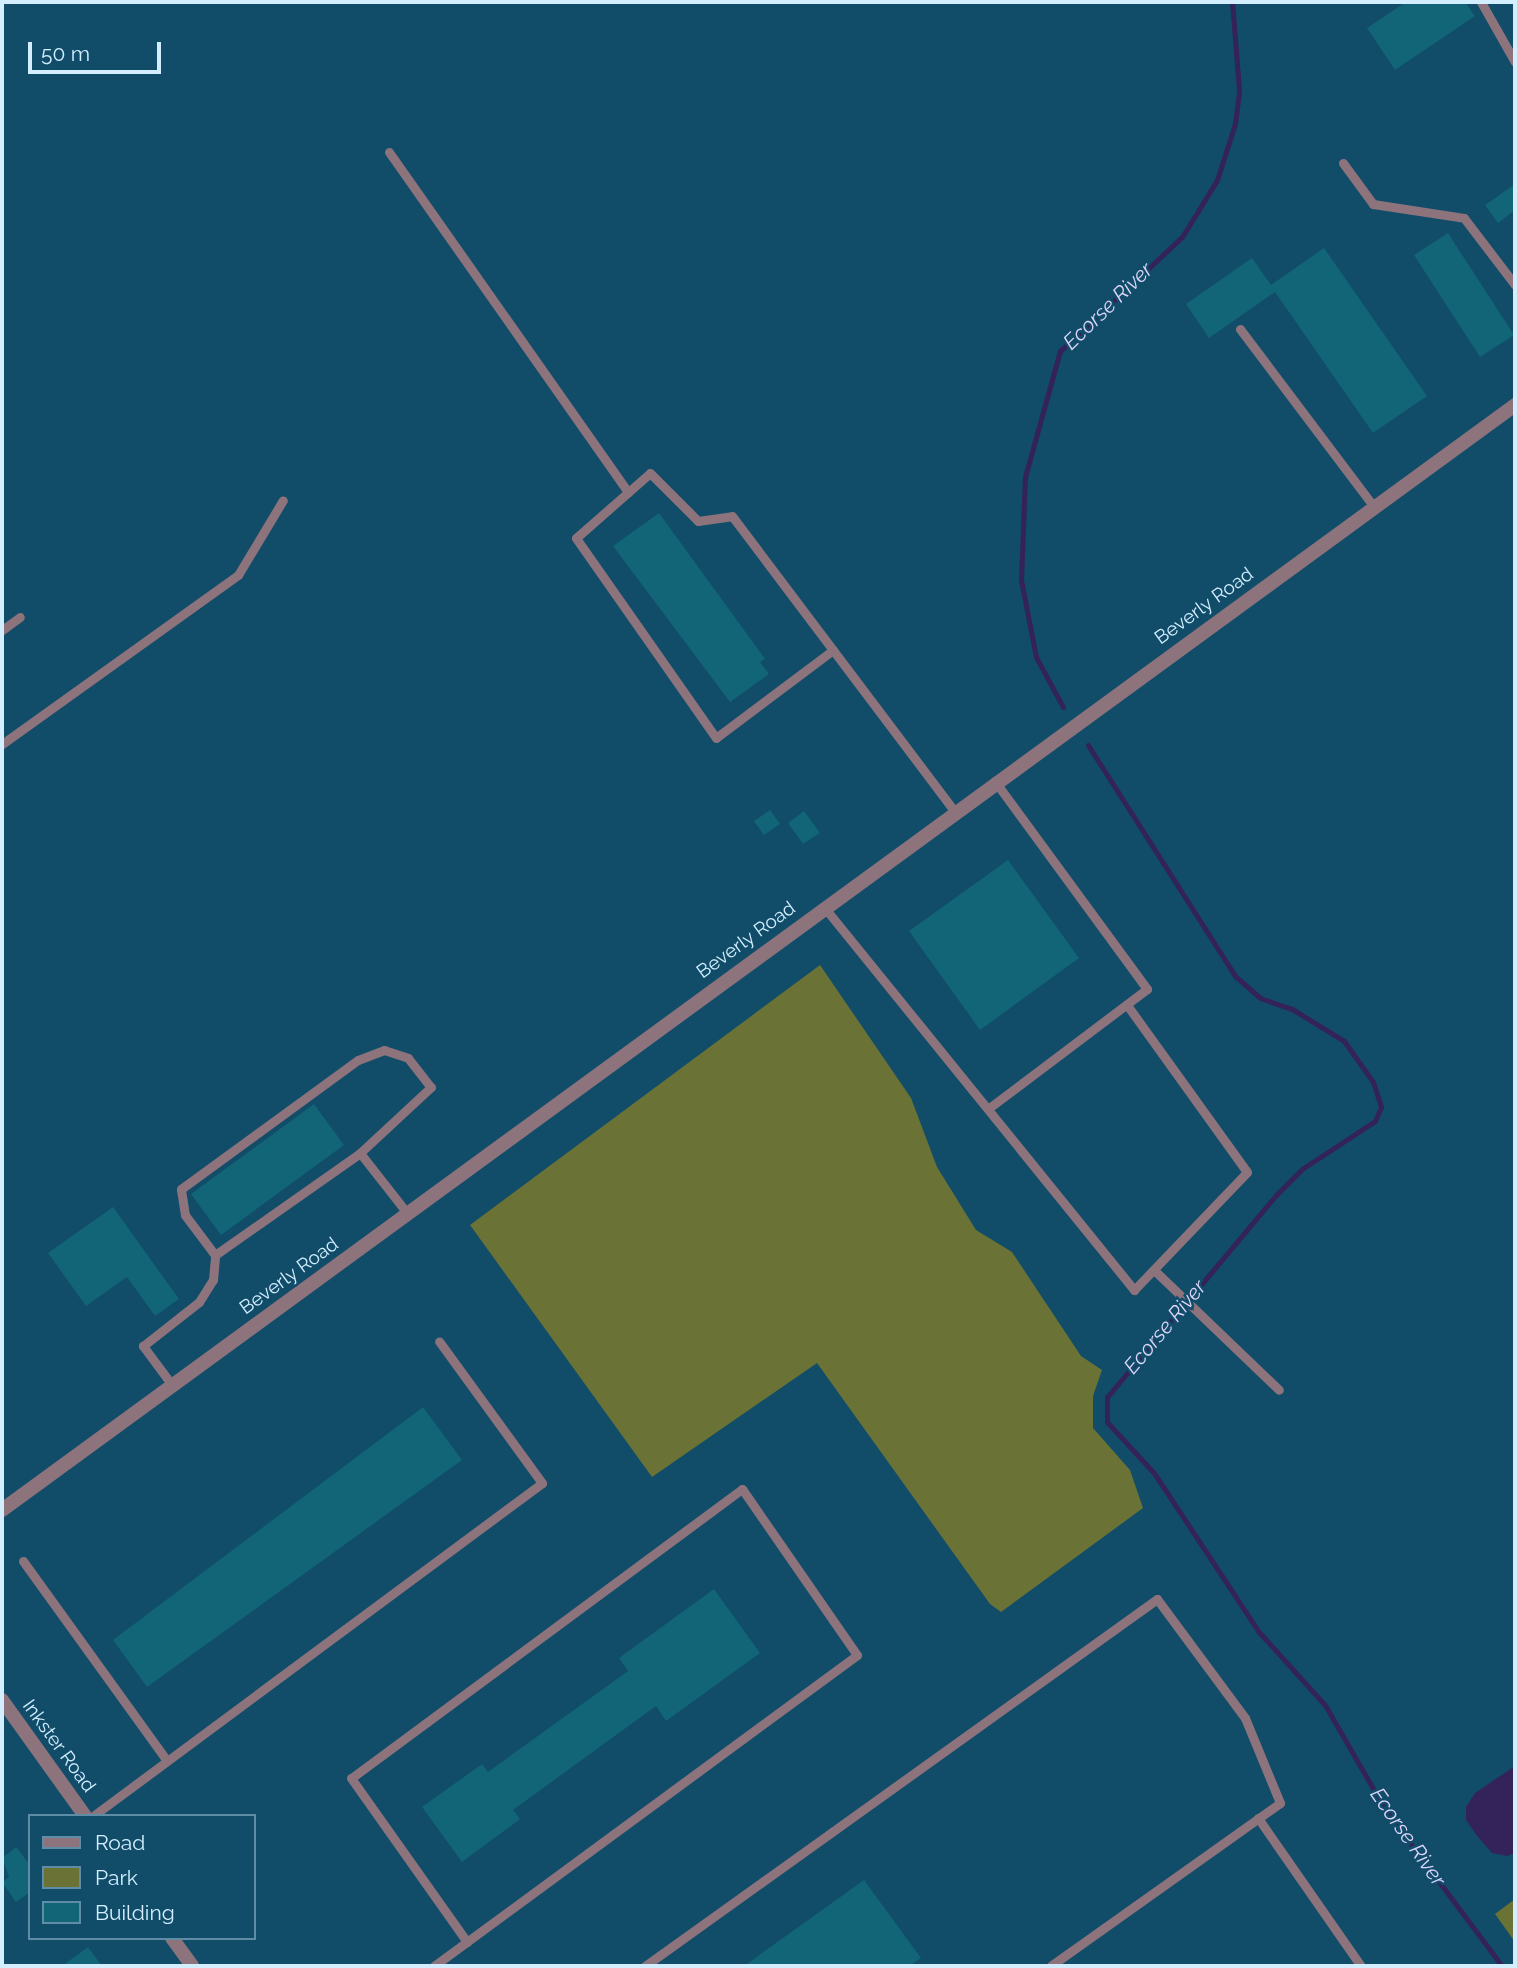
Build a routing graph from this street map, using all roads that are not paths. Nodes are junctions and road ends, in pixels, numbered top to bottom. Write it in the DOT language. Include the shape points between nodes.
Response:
graph roads {
  1 [pos="1481,2"];
  2 [pos="1515,62"];
  3 [pos="389,152"];
  4 [pos="1343,163"];
  5 [pos="1515,285"];
  6 [pos="1240,329"];
  7 [pos="1515,405"];
  8 [pos="628,492"];
  9 [pos="283,500"];
  10 [pos="1374,507"];
  11 [pos="20,617"];
  12 [pos="2,630"];
  13 [pos="833,650"];
  14 [pos="2,744"];
  15 [pos="995,781"];
  16 [pos="954,811"];
  17 [pos="824,907"];
  18 [pos="1127,1005"];
  19 [pos="989,1108"];
  20 [pos="360,1153"];
  21 [pos="407,1213"];
  22 [pos="215,1255"];
  23 [pos="1154,1270"];
  24 [pos="439,1341"];
  25 [pos="172,1385"];
  26 [pos="1279,1390"];
  27 [pos="2,1510"];
  28 [pos="23,1562"];
  29 [pos="2,1699"];
  30 [pos="167,1761"];
  31 [pos="84,1814"];
  32 [pos="96,1814"];
  33 [pos="1258,1818"];
  34 [pos="173,1940"];
  35 [pos="467,1942"];
  36 [pos="192,1966"];
  37 [pos="434,1966"];
  38 [pos="645,1966"];
  39 [pos="1051,1966"];
  40 [pos="1361,1966"];
  1 -- 2 [label="lane"];
  3 -- 8 [label="lane"];
  4 -- 5 [label="lane" via="1373,204 1464,218"];
  6 -- 10 [label="lane"];
  7 -- 10 [label="street, Beverly Road"];
  8 -- 13 [label="lane" via="650,473 698,521 732,516"];
  8 -- 13 [label="lane" via="576,538 716,738"];
  9 -- 14 [label="lane" via="238,575"];
  10 -- 15 [label="street, Beverly Road"];
  11 -- 12 [label="lane"];
  13 -- 16 [label="lane"];
  15 -- 16 [label="street, Beverly Road"];
  15 -- 18 [label="lane" via="1147,989"];
  16 -- 17 [label="street, Beverly Road"];
  17 -- 19 [label="lane"];
  17 -- 21 [label="street, Beverly Road"];
  18 -- 19 [label="lane"];
  18 -- 23 [label="lane" via="1247,1172"];
  19 -- 23 [label="lane" via="1135,1290"];
  20 -- 21 [label="lane"];
  20 -- 22 [label="lane"];
  20 -- 22 [label="lane" via="431,1087 408,1058 384,1050 358,1060 181,1189 185,1215"];
  21 -- 25 [label="street, Beverly Road"];
  22 -- 25 [label="lane" via="214,1280 199,1302 143,1346"];
  23 -- 26 [label="lane"];
  24 -- 30 [label="lane" via="542,1483"];
  25 -- 27 [label="street, Beverly Road"];
  28 -- 30 [label="lane"];
  29 -- 31 [label="street, Inkster Road"];
  30 -- 32 [label="lane"];
  33 -- 38 [label="lane" via="1280,1803 1245,1717 1157,1599"];
  33 -- 39 [label="lane"];
  33 -- 40 [label="lane"];
  34 -- 36 [label="street"];
  35 -- 35 [label="lane" via="857,1655 742,1489 351,1779"];
  35 -- 37 [label="lane"];
}
